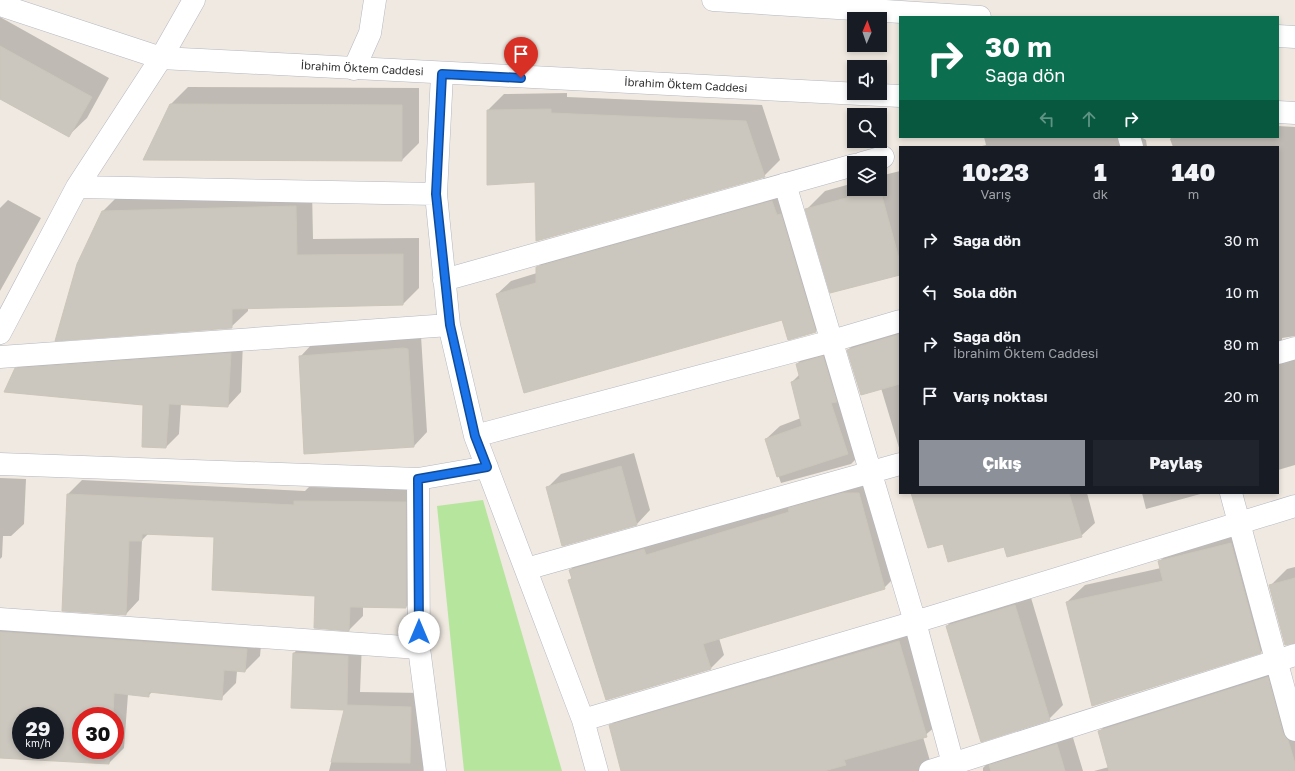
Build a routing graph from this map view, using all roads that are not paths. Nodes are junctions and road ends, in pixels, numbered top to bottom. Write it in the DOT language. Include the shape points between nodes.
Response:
graph roads {
  1 [pos="194,0"];
  2 [pos="375,0"];
  3 [pos="713,0"];
  4 [pos="0,5"];
  5 [pos="964,16"];
  6 [pos="1279,36"];
  7 [pos="1295,37"];
  8 [pos="161,58"];
  9 [pos="354,70"];
  10 [pos="442,74"];
  11 [pos="899,96"];
  12 [pos="1279,112"];
  13 [pos="1295,113"];
  14 [pos="847,167"];
  15 [pos="785,184"];
  16 [pos="77,187"];
  17 [pos="436,194"];
  18 [pos="444,280"];
  19 [pos="899,321"];
  20 [pos="450,325"];
  21 [pos="0,333"];
  22 [pos="832,341"];
  23 [pos="1295,348"];
  24 [pos="1279,353"];
  25 [pos="0,357"];
  26 [pos="475,436"];
  27 [pos="0,464"];
  28 [pos="899,464"];
  29 [pos="487,467"];
  30 [pos="871,473"];
  31 [pos="418,479"];
  32 [pos="1231,494"];
  33 [pos="1295,506"];
  34 [pos="1239,524"];
  35 [pos="526,569"];
  36 [pos="0,619"];
  37 [pos="915,622"];
  38 [pos="419,648"];
  39 [pos="1286,658"];
  40 [pos="583,720"];
  41 [pos="1295,730"];
  42 [pos="954,768"];
  43 [pos="435,771"];
  44 [pos="597,771"];
  45 [pos="930,771"];
  1 -- 8 [label="street"];
  2 -- 9 [label="street" via="370,33"];
  3 -- 5 [label="street"];
  4 -- 8 [label="street, İbrahim Öktem Caddesi"];
  6 -- 7 [label="street"];
  8 -- 9 [label="street, İbrahim Öktem Caddesi"];
  8 -- 16 [label="street"];
  9 -- 10 [label="street, İbrahim Öktem Caddesi"];
  10 -- 11 [label="street, İbrahim Öktem Caddesi"];
  10 -- 17 [label="street"];
  12 -- 13 [label="street"];
  14 -- 15 [label="street"];
  15 -- 18 [label="street"];
  15 -- 22 [label="street"];
  16 -- 17 [label="street"];
  16 -- 21 [label="street"];
  17 -- 18 [label="street"];
  18 -- 20 [label="street"];
  19 -- 22 [label="street"];
  20 -- 25 [label="street"];
  20 -- 26 [label="street"];
  22 -- 26 [label="street"];
  22 -- 30 [label="street"];
  23 -- 24 [label="street"];
  26 -- 29 [label="street"];
  27 -- 31 [label="street"];
  28 -- 30 [label="street"];
  29 -- 31 [label="street"];
  29 -- 35 [label="street"];
  30 -- 35 [label="street"];
  30 -- 37 [label="street"];
  31 -- 38 [label="street"];
  32 -- 34 [label="street"];
  33 -- 34 [label="street"];
  34 -- 37 [label="street"];
  34 -- 39 [label="street"];
  35 -- 40 [label="street"];
  36 -- 38 [label="street"];
  37 -- 40 [label="street"];
  37 -- 42 [label="street"];
  38 -- 43 [label="street"];
  39 -- 41 [label="street"];
  39 -- 42 [label="street"];
  40 -- 44 [label="street"];
  42 -- 45 [label="street"];
}
